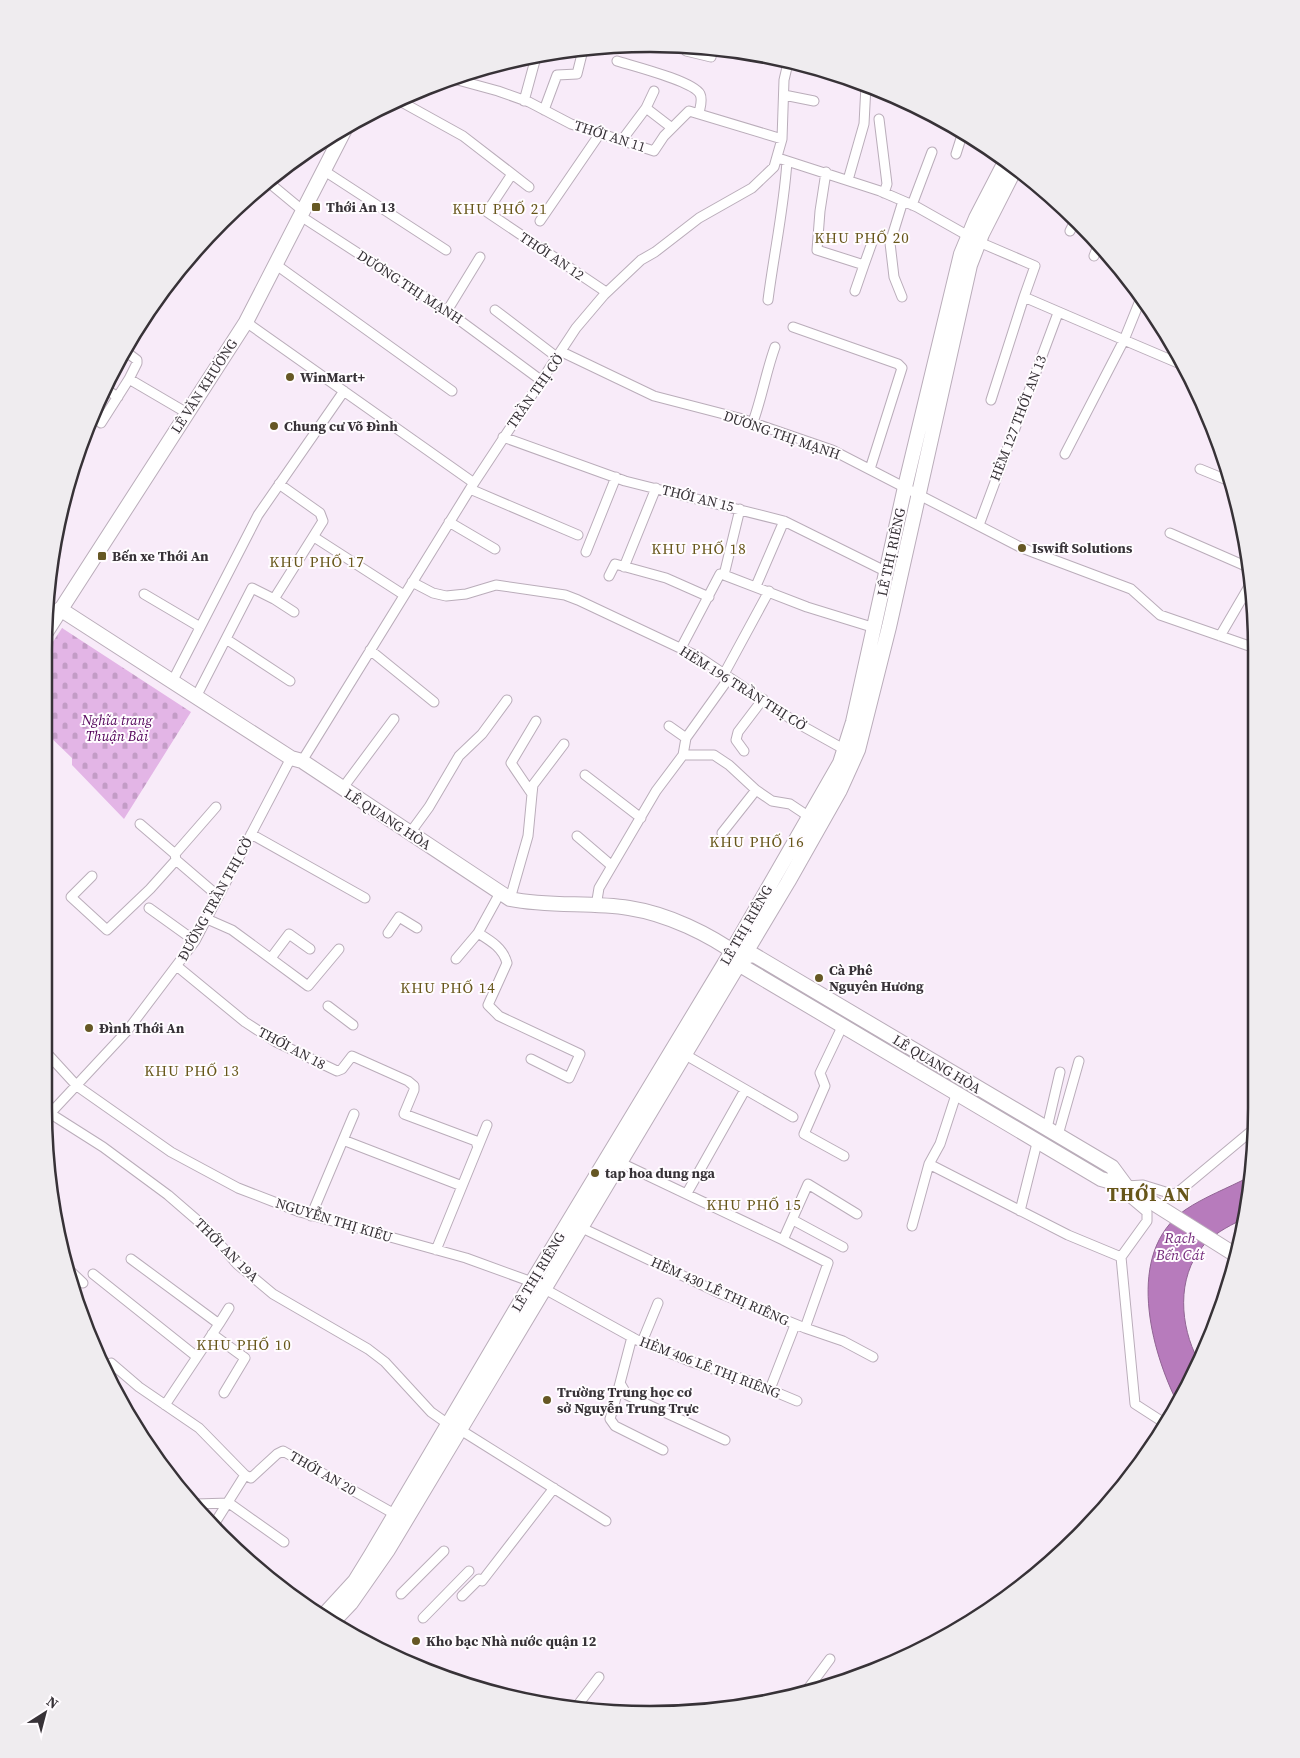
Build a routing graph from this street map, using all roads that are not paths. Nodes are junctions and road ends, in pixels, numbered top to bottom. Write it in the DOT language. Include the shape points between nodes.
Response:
graph roads {
  1 [pos="581,57"];
  2 [pos="617,61"];
  3 [pos="534,64"];
  4 [pos="787,69"];
  5 [pos="468,81"];
  6 [pos="654,91"];
  7 [pos="866,93"];
  8 [pos="784,95"];
  9 [pos="524,100"];
  10 [pos="814,101"];
  11 [pos="406,105"];
  12 [pos="646,108"];
  13 [pos="544,110"];
  14 [pos="699,113"];
  15 [pos="879,118"];
  16 [pos="672,128"];
  17 [pos="601,132"];
  18 [pos="782,139"];
  19 [pos="340,140"];
  20 [pos="622,140"];
  21 [pos="960,140"];
  22 [pos="932,152"];
  23 [pos="956,154"];
  24 [pos="778,158"];
  25 [pos="787,161"];
  26 [pos="1003,168"];
  27 [pos="323,170"];
  28 [pos="826,172"];
  29 [pos="512,174"];
  30 [pos="1012,174"];
  31 [pos="848,180"];
  32 [pos="273,187"];
  33 [pos="529,187"];
  34 [pos="884,192"];
  35 [pos="903,201"];
  36 [pos="912,205"];
  37 [pos="301,212"];
  38 [pos="540,221"];
  39 [pos="1072,228"];
  40 [pos="1070,231"];
  41 [pos="874,237"];
  42 [pos="973,238"];
  43 [pos="446,250"];
  44 [pos="1095,252"];
  45 [pos="1094,256"];
  46 [pos="480,257"];
  47 [pos="275,264"];
  48 [pos="864,265"];
  49 [pos="856,290"];
  50 [pos="606,292"];
  51 [pos="902,297"];
  52 [pos="1024,297"];
  53 [pos="768,300"];
  54 [pos="1138,305"];
  55 [pos="495,310"];
  56 [pos="447,311"];
  57 [pos="1058,312"];
  58 [pos="246,322"];
  59 [pos="793,328"];
  60 [pos="1124,340"];
  61 [pos="774,347"];
  62 [pos="131,355"];
  63 [pos="560,355"];
  64 [pos="1172,361"];
  65 [pos="129,379"];
  66 [pos="542,381"];
  67 [pos="344,391"];
  68 [pos="452,391"];
  69 [pos="111,393"];
  70 [pos="118,397"];
  71 [pos="991,400"];
  72 [pos="187,413"];
  73 [pos="753,422"];
  74 [pos="101,423"];
  75 [pos="503,438"];
  76 [pos="1065,454"];
  77 [pos="1200,469"];
  78 [pos="870,470"];
  79 [pos="616,477"];
  80 [pos="1222,478"];
  81 [pos="279,484"];
  82 [pos="472,486"];
  83 [pos="656,488"];
  84 [pos="912,490"];
  85 [pos="740,509"];
  86 [pos="784,521"];
  87 [pos="449,522"];
  88 [pos="979,525"];
  89 [pos="1170,533"];
  90 [pos="578,535"];
  91 [pos="314,537"];
  92 [pos="495,549"];
  93 [pos="586,552"];
  94 [pos="1241,564"];
  95 [pos="624,567"];
  96 [pos="887,572"];
  97 [pos="724,575"];
  98 [pos="609,576"];
  99 [pos="412,582"];
  100 [pos="756,586"];
  101 [pos="769,591"];
  102 [pos="144,594"];
  103 [pos="1244,594"];
  104 [pos="404,595"];
  105 [pos="709,597"];
  106 [pos="274,600"];
  107 [pos="60,609"];
  108 [pos="294,612"];
  109 [pos="54,620"];
  110 [pos="200,627"];
  111 [pos="875,628"];
  112 [pos="1220,636"];
  113 [pos="226,639"];
  114 [pos="1248,646"];
  115 [pos="680,648"];
  116 [pos="370,650"];
  117 [pos="727,676"];
  118 [pos="173,680"];
  119 [pos="290,681"];
  120 [pos="197,696"];
  121 [pos="763,699"];
  122 [pos="507,700"];
  123 [pos="434,702"];
  124 [pos="394,719"];
  125 [pos="536,721"];
  126 [pos="669,726"];
  127 [pos="686,738"];
  128 [pos="564,744"];
  129 [pos="846,747"];
  130 [pos="744,751"];
  131 [pos="683,754"];
  132 [pos="296,760"];
  133 [pos="585,775"];
  134 [pos="342,789"];
  135 [pos="756,790"];
  136 [pos="532,794"];
  137 [pos="216,807"];
  138 [pos="808,816"];
  139 [pos="641,818"];
  140 [pos="140,824"];
  141 [pos="410,833"];
  142 [pos="722,833"];
  143 [pos="251,834"];
  144 [pos="577,836"];
  145 [pos="176,857"];
  146 [pos="612,866"];
  147 [pos="92,876"];
  148 [pos="218,896"];
  149 [pos="505,896"];
  150 [pos="365,898"];
  151 [pos="596,906"];
  152 [pos="149,908"];
  153 [pos="207,919"];
  154 [pos="417,928"];
  155 [pos="388,933"];
  156 [pos="478,933"];
  157 [pos="195,942"];
  158 [pos="310,949"];
  159 [pos="339,949"];
  160 [pos="736,954"];
  161 [pos="271,958"];
  162 [pos="456,959"];
  163 [pos="178,967"];
  164 [pos="328,1006"];
  165 [pos="353,1025"];
  166 [pos="842,1027"];
  167 [pos="684,1054"];
  168 [pos="52,1059"];
  169 [pos="531,1059"];
  170 [pos="1079,1060"];
  171 [pos="1060,1072"];
  172 [pos="77,1086"];
  173 [pos="746,1090"];
  174 [pos="956,1095"];
  175 [pos="52,1112"];
  176 [pos="354,1114"];
  177 [pos="793,1117"];
  178 [pos="53,1120"];
  179 [pos="487,1124"];
  180 [pos="1052,1132"];
  181 [pos="1247,1135"];
  182 [pos="343,1140"];
  183 [pos="1037,1143"];
  184 [pos="477,1145"];
  185 [pos="844,1156"];
  186 [pos="619,1162"];
  187 [pos="929,1164"];
  188 [pos="462,1186"];
  189 [pos="1126,1186"];
  190 [pos="687,1193"];
  191 [pos="1020,1211"];
  192 [pos="857,1214"];
  193 [pos="311,1216"];
  194 [pos="793,1220"];
  195 [pos="912,1226"];
  196 [pos="580,1227"];
  197 [pos="783,1240"];
  198 [pos="843,1247"];
  199 [pos="436,1250"];
  200 [pos="1230,1251"];
  201 [pos="1121,1256"];
  202 [pos="131,1259"];
  203 [pos="94,1274"];
  204 [pos="77,1277"];
  205 [pos="84,1283"];
  206 [pos="538,1285"];
  207 [pos="658,1303"];
  208 [pos="229,1308"];
  209 [pos="219,1324"];
  210 [pos="795,1324"];
  211 [pos="805,1328"];
  212 [pos="212,1334"];
  213 [pos="632,1337"];
  214 [pos="642,1342"];
  215 [pos="197,1357"];
  216 [pos="873,1357"];
  217 [pos="110,1364"];
  218 [pos="620,1384"];
  219 [pos="770,1389"];
  220 [pos="224,1393"];
  221 [pos="798,1401"];
  222 [pos="165,1405"];
  223 [pos="1159,1420"];
  224 [pos="453,1427"];
  225 [pos="725,1440"];
  226 [pos="663,1450"];
  227 [pos="245,1475"];
  228 [pos="554,1488"];
  229 [pos="229,1503"];
  230 [pos="203,1504"];
  231 [pos="400,1517"];
  232 [pos="218,1519"];
  233 [pos="606,1521"];
  234 [pos="284,1542"];
  235 [pos="444,1551"];
  236 [pos="469,1571"];
  237 [pos="401,1594"];
  238 [pos="462,1596"];
  239 [pos="335,1615"];
  240 [pos="423,1618"];
  241 [pos="830,1659"];
  242 [pos="599,1677"];
  243 [pos="812,1683"];
  244 [pos="581,1701"];
  1 -- 13 [label="street" via="577,74 557,75"];
  2 -- 14 [label="street" via="697,90 702,100"];
  3 -- 9 [label="street"];
  4 -- 8 [label="street, TRẦN THỊ CỜ"];
  5 -- 9 [label="street, THỚI AN 11"];
  6 -- 12 [label="street"];
  7 -- 31 [label="street" via="864,124"];
  8 -- 10 [label="street"];
  8 -- 18 [label="street, TRẦN THỊ CỜ"];
  9 -- 13 [label="street, THỚI AN 11"];
  11 -- 29 [label="street" via="463,136"];
  12 -- 16 [label="street"];
  12 -- 20 [label="street"];
  13 -- 17 [label="street, THỚI AN 11" via="571,124"];
  14 -- 16 [label="street, THỚI AN 11" via="689,111"];
  14 -- 18 [label="street"];
  15 -- 34 [label="street" via="887,184"];
  16 -- 20 [label="street, THỚI AN 11" via="654,150"];
  17 -- 20 [label="street, THỚI AN 11"];
  17 -- 38 [label="street"];
  18 -- 24 [label="street, TRẦN THỊ CỜ"];
  19 -- 27 [label="street, LÊ VĂN KHƯƠNG"];
  21 -- 23 [label="street"];
  22 -- 36 [label="street"];
  24 -- 25 [label="street"];
  24 -- 50 [label="street, TRẦN THỊ CỜ" via="774,167 752,188 679,231"];
  25 -- 28 [label="street"];
  25 -- 53 [label="street"];
  26 -- 42 [label="street, LÊ THỊ RIÊNG"];
  27 -- 37 [label="street, LÊ VĂN KHƯƠNG"];
  27 -- 43 [label="street"];
  28 -- 31 [label="street"];
  28 -- 48 [label="street" via="818,250"];
  29 -- 33 [label="street"];
  29 -- 50 [label="street, THỚI AN 12" via="487,212"];
  30 -- 42 [label="street, LÊ THỊ RIÊNG"];
  31 -- 34 [label="street"];
  32 -- 37 [label="street, DƯƠNG THỊ MẠNH"];
  34 -- 35 [label="street"];
  35 -- 36 [label="street"];
  35 -- 51 [label="street" via="890,243 894,277"];
  36 -- 42 [label="street"];
  37 -- 47 [label="street, LÊ VĂN KHƯƠNG"];
  37 -- 56 [label="street, DƯƠNG THỊ MẠNH"];
  39 -- 40 [label="street"];
  41 -- 48 [label="street"];
  42 -- 52 [label="street" via="1035,266"];
  42 -- 84 [label="street, LÊ THỊ RIÊNG" via="970,265"];
  44 -- 45 [label="street"];
  46 -- 56 [label="street"];
  47 -- 58 [label="street, LÊ VĂN KHƯƠNG"];
  47 -- 68 [label="street"];
  48 -- 49 [label="street"];
  50 -- 63 [label="street, TRẦN THỊ CỜ" via="576,328"];
  52 -- 57 [label="street"];
  52 -- 71 [label="street"];
  54 -- 60 [label="street"];
  55 -- 63 [label="street, DƯƠNG THỊ MẠNH"];
  56 -- 66 [label="street, DƯƠNG THỊ MẠNH"];
  57 -- 60 [label="street"];
  57 -- 88 [label="street, HẺM 127 THỚI AN 13"];
  58 -- 67 [label="street"];
  58 -- 72 [label="street, LÊ VĂN KHƯƠNG"];
  59 -- 78 [label="street" via="902,368"];
  60 -- 64 [label="street"];
  60 -- 76 [label="street"];
  61 -- 73 [label="street" via="763,380 764,393"];
  62 -- 65 [label="street" via="137,363"];
  63 -- 66 [label="street, TRẦN THỊ CỜ"];
  63 -- 73 [label="street, DƯƠNG THỊ MẠNH" via="654,396"];
  65 -- 70 [label="street"];
  65 -- 72 [label="street"];
  66 -- 75 [label="street, TRẦN THỊ CỜ"];
  67 -- 81 [label="street"];
  67 -- 82 [label="street"];
  69 -- 70 [label="street"];
  70 -- 74 [label="street"];
  72 -- 107 [label="street, LÊ VĂN KHƯƠNG"];
  73 -- 78 [label="street, DƯƠNG THỊ MẠNH" via="832,450"];
  75 -- 79 [label="street, THỚI AN 15"];
  75 -- 82 [label="street, TRẦN THỊ CỜ"];
  77 -- 80 [label="street"];
  78 -- 84 [label="street, DƯƠNG THỊ MẠNH"];
  79 -- 83 [label="street, THỚI AN 15"];
  79 -- 93 [label="street"];
  81 -- 91 [label="street" via="322,515 323,521"];
  81 -- 110 [label="street" via="258,515"];
  82 -- 87 [label="street, TRẦN THỊ CỜ"];
  82 -- 90 [label="street"];
  83 -- 85 [label="street, THỚI AN 15"];
  83 -- 95 [label="street"];
  84 -- 88 [label="street, DƯƠNG THỊ MẠNH"];
  84 -- 96 [label="street, LÊ THỊ RIÊNG"];
  84 -- 160 [label="street, LÊ THỊ RIÊNG" via="890,627 858,750 819,828"];
  85 -- 86 [label="street, THỚI AN 15"];
  85 -- 97 [label="street"];
  86 -- 96 [label="street, THỚI AN 15"];
  86 -- 100 [label="street"];
  87 -- 92 [label="street"];
  87 -- 99 [label="street, TRẦN THỊ CỜ"];
  88 -- 112 [label="street, DƯƠNG THỊ MẠNH" via="1022,548 1131,589 1160,615"];
  89 -- 94 [label="street"];
  91 -- 104 [label="street"];
  91 -- 106 [label="street"];
  95 -- 98 [label="street" via="615,564"];
  95 -- 105 [label="street" via="666,578"];
  96 -- 111 [label="street, LÊ THỊ RIÊNG"];
  97 -- 100 [label="street"];
  97 -- 105 [label="street" via="720,574"];
  99 -- 104 [label="street, TRẦN THỊ CỜ"];
  99 -- 115 [label="street, HẺM 196 TRẦN THỊ CỜ" via="446,596 496,585 565,595"];
  100 -- 101 [label="street"];
  101 -- 111 [label="street" via="807,607"];
  101 -- 117 [label="street"];
  102 -- 110 [label="street"];
  103 -- 112 [label="street"];
  104 -- 116 [label="street, TRẦN THỊ CỜ"];
  105 -- 115 [label="street"];
  106 -- 108 [label="street"];
  106 -- 113 [label="street" via="253,587"];
  107 -- 109 [label="street, LÊ VĂN KHƯƠNG"];
  107 -- 118 [label="street, LÊ QUANG HÒA"];
  110 -- 118 [label="street"];
  111 -- 129 [label="street, LÊ THỊ RIÊNG"];
  112 -- 114 [label="street, DƯƠNG THỊ MẠNH"];
  113 -- 119 [label="street"];
  113 -- 120 [label="street"];
  115 -- 117 [label="street, HẺM 196 TRẦN THỊ CỜ"];
  116 -- 123 [label="street"];
  116 -- 132 [label="street, TRẦN THỊ CỜ"];
  117 -- 121 [label="street, HẺM 196 TRẦN THỊ CỜ"];
  117 -- 127 [label="street"];
  118 -- 120 [label="street, LÊ QUANG HÒA"];
  120 -- 132 [label="street, LÊ QUANG HÒA"];
  121 -- 129 [label="street, HẺM 196 TRẦN THỊ CỜ" via="797,723 840,747"];
  121 -- 130 [label="street" via="738,732 736,740"];
  122 -- 141 [label="street" via="482,734 459,756"];
  124 -- 134 [label="street"];
  125 -- 136 [label="street" via="511,763"];
  126 -- 127 [label="street"];
  127 -- 131 [label="street"];
  128 -- 136 [label="street" via="533,785"];
  129 -- 138 [label="street, LÊ THỊ RIÊNG"];
  131 -- 135 [label="street" via="714,754"];
  131 -- 139 [label="street"];
  132 -- 134 [label="street, LÊ QUANG HÒA"];
  132 -- 143 [label="street, ĐƯỜNG TRẦN THỊ CỜ"];
  133 -- 139 [label="street"];
  134 -- 141 [label="street, LÊ QUANG HÒA"];
  135 -- 138 [label="street" via="772,801 790,804"];
  135 -- 142 [label="street"];
  136 -- 149 [label="street" via="528,836"];
  137 -- 145 [label="street"];
  138 -- 160 [label="street, LÊ THỊ RIÊNG"];
  139 -- 146 [label="street"];
  140 -- 145 [label="street"];
  141 -- 149 [label="street, LÊ QUANG HÒA"];
  143 -- 148 [label="street, ĐƯỜNG TRẦN THỊ CỜ"];
  143 -- 150 [label="street"];
  144 -- 146 [label="street"];
  145 -- 147 [label="street" via="145,894 107,930 71,897"];
  145 -- 148 [label="street"];
  146 -- 151 [label="street" via="599,888"];
  148 -- 153 [label="street, ĐƯỜNG TRẦN THỊ CỜ"];
  149 -- 151 [label="street, LÊ QUANG HÒA" via="528,903"];
  149 -- 156 [label="street"];
  151 -- 160 [label="street, LÊ QUANG HÒA" via="656,913"];
  152 -- 157 [label="street"];
  153 -- 157 [label="street, ĐƯỜNG TRẦN THỊ CỜ"];
  153 -- 161 [label="street" via="232,930"];
  154 -- 155 [label="street" via="400,918"];
  156 -- 162 [label="street"];
  156 -- 169 [label="street" via="495,944 505,955 507,963 488,1004 499,1016 580,1054 569,1078"];
  157 -- 163 [label="street, ĐƯỜNG TRẦN THỊ CỜ"];
  158 -- 161 [label="street" via="289,934"];
  159 -- 161 [label="street" via="308,986"];
  160 -- 166 [label="street, LÊ QUANG HÒA" via="745,968"];
  160 -- 167 [label="street, LÊ THỊ RIÊNG"];
  160 -- 180 [label="street, LÊ QUANG HÒA" via="754,954"];
  160 -- 206 [label="street, LÊ THỊ RIÊNG"];
  163 -- 172 [label="street, ĐƯỜNG TRẦN THỊ CỜ" via="127,1031"];
  163 -- 184 [label="street, THỚI AN 18" via="245,1022 276,1042 337,1072 352,1056 408,1082 414,1090 404,1114 476,1141"];
  164 -- 165 [label="street"];
  166 -- 174 [label="street, LÊ QUANG HÒA"];
  166 -- 185 [label="street" via="820,1073 825,1086 804,1134"];
  167 -- 173 [label="street"];
  167 -- 186 [label="street, LÊ THỊ RIÊNG"];
  168 -- 172 [label="street, NGUYỄN THỊ KIÊU"];
  170 -- 180 [label="street"];
  171 -- 180 [label="street"];
  172 -- 175 [label="street, ĐƯỜNG TRẦN THỊ CỜ"];
  172 -- 193 [label="street, NGUYỄN THỊ KIÊU" via="171,1152 238,1188"];
  173 -- 177 [label="street"];
  173 -- 190 [label="street"];
  174 -- 183 [label="street, LÊ QUANG HÒA"];
  174 -- 187 [label="street" via="940,1144"];
  176 -- 182 [label="street"];
  178 -- 224 [label="street, THỚI AN 19A" via="103,1147 168,1195 205,1227 237,1264 273,1294 368,1349 385,1362 431,1412"];
  179 -- 184 [label="street"];
  180 -- 189 [label="street, LÊ QUANG HÒA" via="1112,1167"];
  181 -- 189 [label="street" via="1177,1193 1143,1185"];
  182 -- 188 [label="street"];
  182 -- 193 [label="street"];
  183 -- 189 [label="street, LÊ QUANG HÒA" via="1100,1179"];
  183 -- 191 [label="street"];
  184 -- 188 [label="street"];
  186 -- 190 [label="street"];
  186 -- 196 [label="street, LÊ THỊ RIÊNG"];
  187 -- 191 [label="street"];
  187 -- 195 [label="street"];
  188 -- 199 [label="street"];
  189 -- 200 [label="street, LÊ QUANG HÒA"];
  189 -- 201 [label="street" via="1128,1196 1147,1212 1147,1221"];
  190 -- 197 [label="street"];
  191 -- 201 [label="street"];
  192 -- 194 [label="street" via="808,1184"];
  193 -- 199 [label="street, NGUYỄN THỊ KIÊU"];
  194 -- 197 [label="street"];
  194 -- 198 [label="street"];
  196 -- 206 [label="street, LÊ THỊ RIÊNG"];
  196 -- 210 [label="street, HẺM 430 LÊ THỊ RIÊNG" via="719,1293"];
  197 -- 211 [label="street, HẺM 430 LÊ THỊ RIÊNG" via="828,1263"];
  199 -- 206 [label="street, NGUYỄN THỊ KIÊU"];
  201 -- 223 [label="street" via="1135,1404"];
  202 -- 209 [label="street"];
  203 -- 215 [label="street"];
  204 -- 205 [label="street"];
  206 -- 213 [label="street, HẺM 406 LÊ THỊ RIÊNG"];
  206 -- 224 [label="street, LÊ THỊ RIÊNG"];
  207 -- 214 [label="street"];
  208 -- 209 [label="street"];
  209 -- 212 [label="street"];
  210 -- 211 [label="street, HẺM 430 LÊ THỊ RIÊNG"];
  210 -- 219 [label="street"];
  211 -- 216 [label="street" via="843,1341"];
  212 -- 215 [label="street"];
  212 -- 220 [label="street" via="245,1358"];
  213 -- 214 [label="street, HẺM 406 LÊ THỊ RIÊNG"];
  213 -- 218 [label="street"];
  214 -- 219 [label="street, HẺM 406 LÊ THỊ RIÊNG"];
  215 -- 222 [label="street"];
  217 -- 222 [label="street"];
  218 -- 225 [label="street" via="627,1395"];
  218 -- 226 [label="street" via="610,1419 615,1426"];
  219 -- 221 [label="street, HẺM 406 LÊ THỊ RIÊNG"];
  222 -- 227 [label="street" via="199,1428"];
  224 -- 228 [label="street, THỚI AN 19A"];
  224 -- 231 [label="street, LÊ THỊ RIÊNG"];
  227 -- 229 [label="street"];
  227 -- 231 [label="street, THỚI AN 20" via="251,1478 284,1451"];
  228 -- 233 [label="street, THỚI AN 19A"];
  228 -- 238 [label="street" via="480,1580"];
  229 -- 230 [label="street"];
  229 -- 232 [label="street"];
  229 -- 234 [label="street"];
  231 -- 239 [label="street, LÊ THỊ RIÊNG" via="365,1584"];
  235 -- 237 [label="street"];
  236 -- 240 [label="street"];
  241 -- 243 [label="street"];
  242 -- 244 [label="street"];
}
